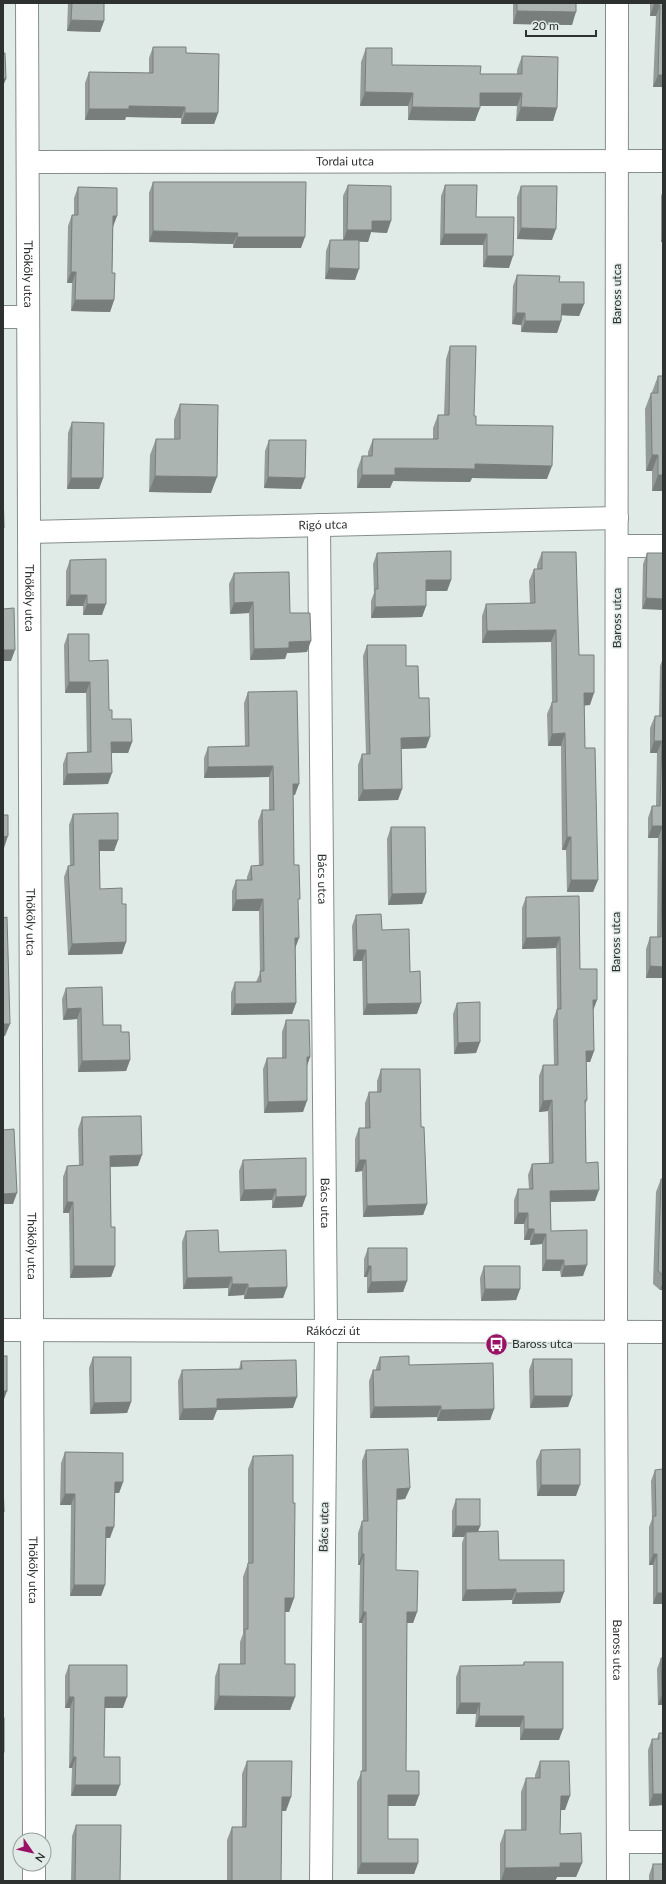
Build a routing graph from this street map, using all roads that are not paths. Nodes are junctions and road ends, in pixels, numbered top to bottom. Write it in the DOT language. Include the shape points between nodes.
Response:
graph roads {
  1 [pos="27,3"];
  2 [pos="617,3"];
  3 [pos="617,161"];
  4 [pos="663,161"];
  5 [pos="28,162"];
  6 [pos="3,316"];
  7 [pos="28,317"];
  8 [pos="617,518"];
  9 [pos="320,525"];
  10 [pos="29,532"];
  11 [pos="617,546"];
  12 [pos="663,546"];
  13 [pos="3,1330"];
  14 [pos="32,1330"];
  15 [pos="326,1330"];
  16 [pos="616,1332"];
  17 [pos="663,1332"];
  18 [pos="34,1832"];
  19 [pos="618,1842"];
  20 [pos="663,1842"];
  21 [pos="320,1881"];
  22 [pos="618,1881"];
  1 -- 5 [label="street, Thököly utca"];
  2 -- 3 [label="street, Baross utca"];
  3 -- 4 [label="street, Tordai utca"];
  3 -- 5 [label="street, Tordai utca"];
  3 -- 8 [label="street, Baross utca"];
  5 -- 7 [label="street, Thököly utca"];
  6 -- 7 [label="street"];
  7 -- 10 [label="street, Thököly utca"];
  8 -- 9 [label="street, Rigó utca"];
  8 -- 11 [label="street, Baross utca"];
  9 -- 10 [label="street, Rigó utca"];
  9 -- 15 [label="street, Bács utca"];
  10 -- 14 [label="street, Thököly utca"];
  11 -- 12 [label="street"];
  11 -- 16 [label="street, Baross utca"];
  13 -- 14 [label="street, Rákóczi út"];
  14 -- 15 [label="street, Rákóczi út"];
  14 -- 18 [label="street, Thököly utca"];
  15 -- 16 [label="street, Rákóczi út"];
  15 -- 21 [label="street, Bács utca"];
  16 -- 17 [label="street, Rákóczi út"];
  16 -- 19 [label="street, Baross utca"];
  19 -- 20 [label="street"];
  19 -- 22 [label="street, Baross utca"];
}
